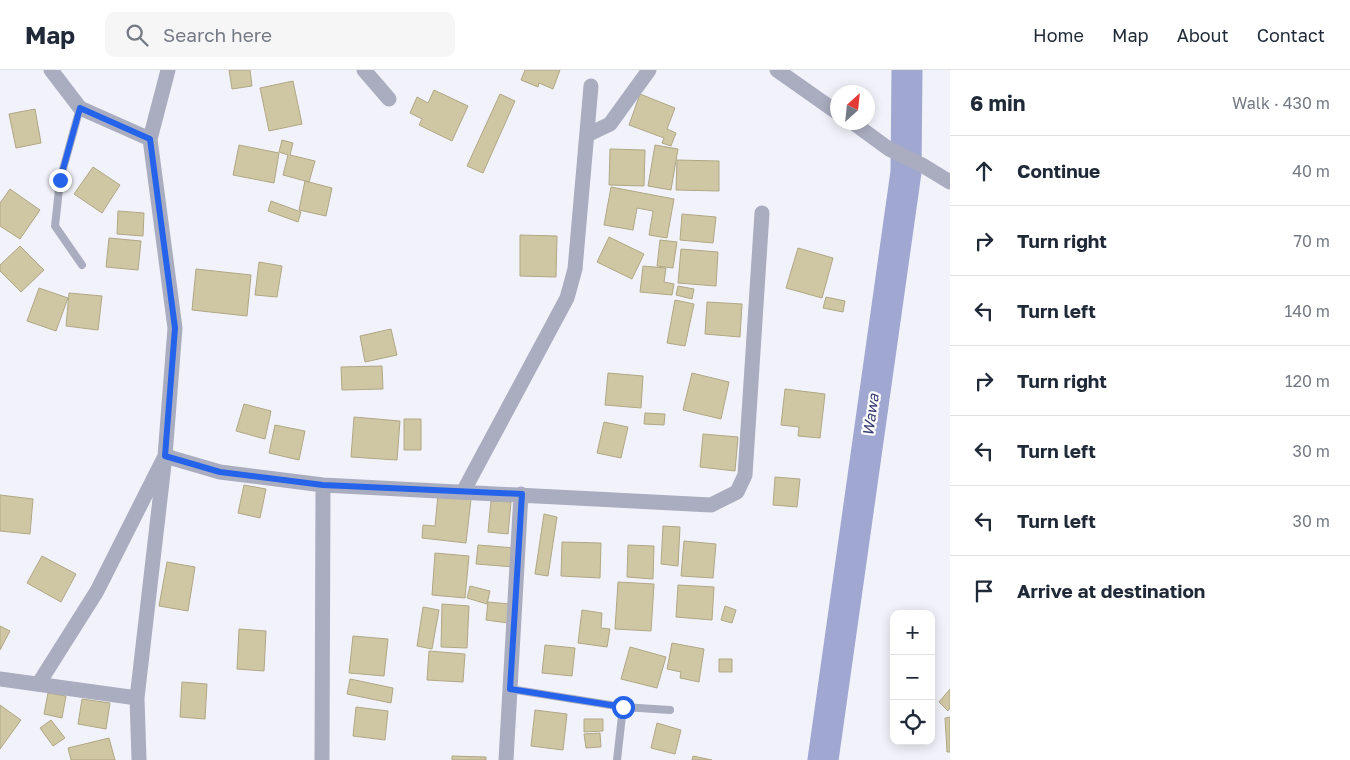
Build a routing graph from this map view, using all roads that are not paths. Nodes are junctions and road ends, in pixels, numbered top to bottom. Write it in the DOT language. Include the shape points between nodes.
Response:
graph roads {
  1 [pos="51,70"];
  2 [pos="168,70"];
  3 [pos="364,70"];
  4 [pos="648,70"];
  5 [pos="776,70"];
  6 [pos="591,86"];
  7 [pos="389,99"];
  8 [pos="830,107"];
  9 [pos="80,108"];
  10 [pos="863,130"];
  11 [pos="587,135"];
  12 [pos="150,139"];
  13 [pos="950,182"];
  14 [pos="762,213"];
  15 [pos="82,265"];
  16 [pos="165,456"];
  17 [pos="323,485"];
  18 [pos="463,492"];
  19 [pos="522,494"];
  20 [pos="0,679"];
  21 [pos="39,683"];
  22 [pos="510,689"];
  23 [pos="137,698"];
  24 [pos="623,707"];
  25 [pos="670,710"];
  26 [pos="139,760"];
  27 [pos="322,760"];
  28 [pos="506,760"];
  29 [pos="617,760"];
  1 -- 9 [label="street"];
  2 -- 12 [label="street"];
  3 -- 7 [label="street"];
  4 -- 11 [label="street" via="610,124"];
  5 -- 8 [label="street"];
  6 -- 11 [label="street"];
  9 -- 12 [label="street"];
  9 -- 15 [label="lane" via="60,180 55,226"];
  10 -- 13 [label="street" via="890,149"];
  11 -- 18 [label="street" via="575,269 566,298"];
  12 -- 16 [label="street" via="175,328"];
  14 -- 19 [label="street" via="745,475 737,492 711,506"];
  16 -- 17 [label="street" via="220,472"];
  16 -- 21 [label="street" via="98,591"];
  16 -- 23 [label="street"];
  17 -- 18 [label="street"];
  17 -- 27 [label="street"];
  18 -- 19 [label="street"];
  19 -- 22 [label="street"];
  20 -- 21 [label="street"];
  21 -- 23 [label="street"];
  22 -- 24 [label="lane"];
  22 -- 28 [label="street"];
  23 -- 26 [label="street"];
  24 -- 25 [label="lane"];
  24 -- 29 [label="lane"];
}
